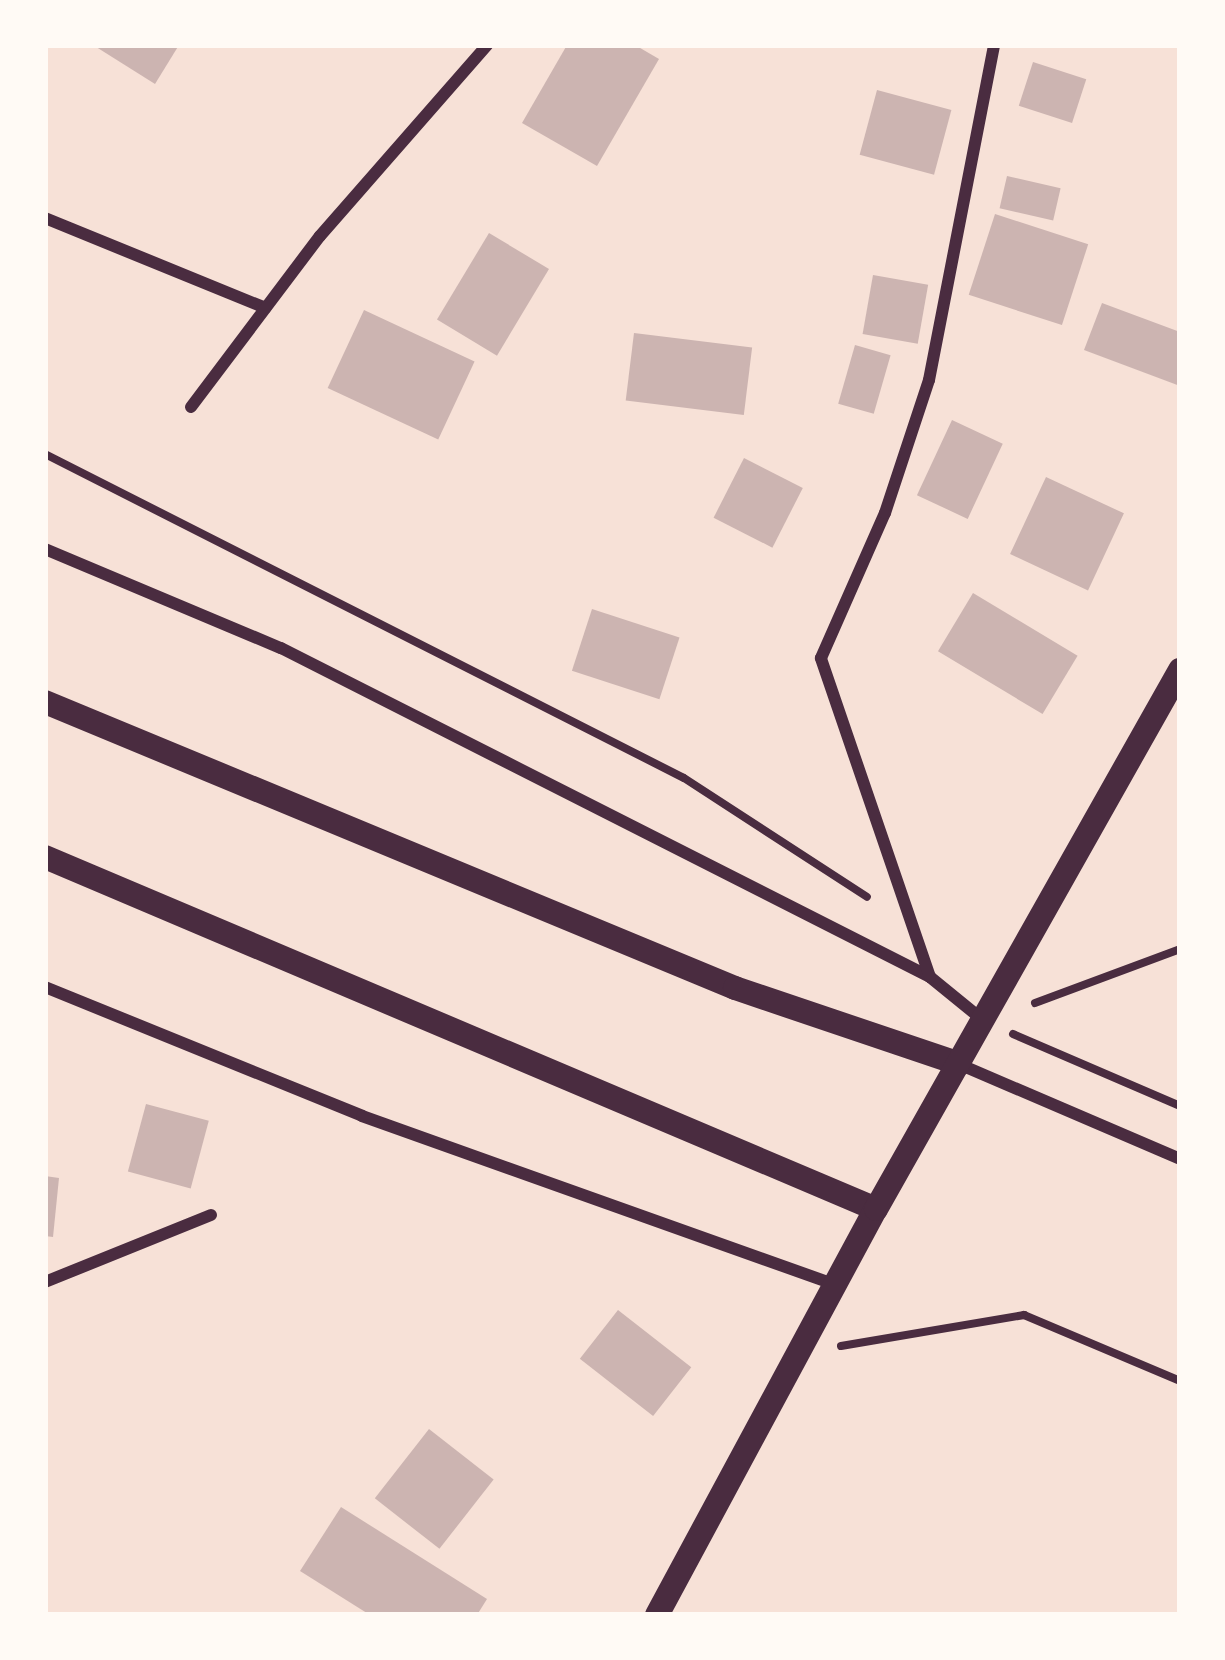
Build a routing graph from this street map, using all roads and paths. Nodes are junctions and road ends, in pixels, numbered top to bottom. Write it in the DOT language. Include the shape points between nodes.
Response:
graph roads {
  1 [pos="487,45"];
  2 [pos="994,45"];
  3 [pos="45,218"];
  4 [pos="265,308"];
  5 [pos="191,407"];
  6 [pos="45,454"];
  7 [pos="45,549"];
  8 [pos="1180,670"];
  9 [pos="45,702"];
  10 [pos="45,857"];
  11 [pos="913,926"];
  12 [pos="1180,949"];
  13 [pos="930,977"];
  14 [pos="45,987"];
  15 [pos="985,1022"];
  16 [pos="960,1064"];
  17 [pos="1180,1106"];
  18 [pos="1180,1159"];
  19 [pos="876,1209"];
  20 [pos="211,1215"];
  21 [pos="45,1282"];
  22 [pos="836,1285"];
  23 [pos="798,1354"];
  24 [pos="1180,1381"];
  25 [pos="657,1615"];
  1 -- 4 [label="street"];
  2 -- 11 [label="street" via="929,380 885,513 821,658"];
  3 -- 4 [label="street"];
  4 -- 5 [label="street"];
  6 -- 11 [label="path" via="684,778"];
  7 -- 13 [label="street" via="281,648"];
  8 -- 15 [label="main road"];
  9 -- 16 [label="main road" via="735,988"];
  10 -- 19 [label="main road"];
  11 -- 13 [label="street"];
  12 -- 15 [label="path"];
  13 -- 15 [label="street"];
  14 -- 22 [label="street" via="362,1116"];
  15 -- 16 [label="main road"];
  15 -- 17 [label="path"];
  16 -- 18 [label="street"];
  16 -- 19 [label="main road"];
  19 -- 22 [label="main road"];
  20 -- 21 [label="street"];
  22 -- 23 [label="main road"];
  23 -- 24 [label="path" via="1032,1318"];
  23 -- 25 [label="main road"];
}
